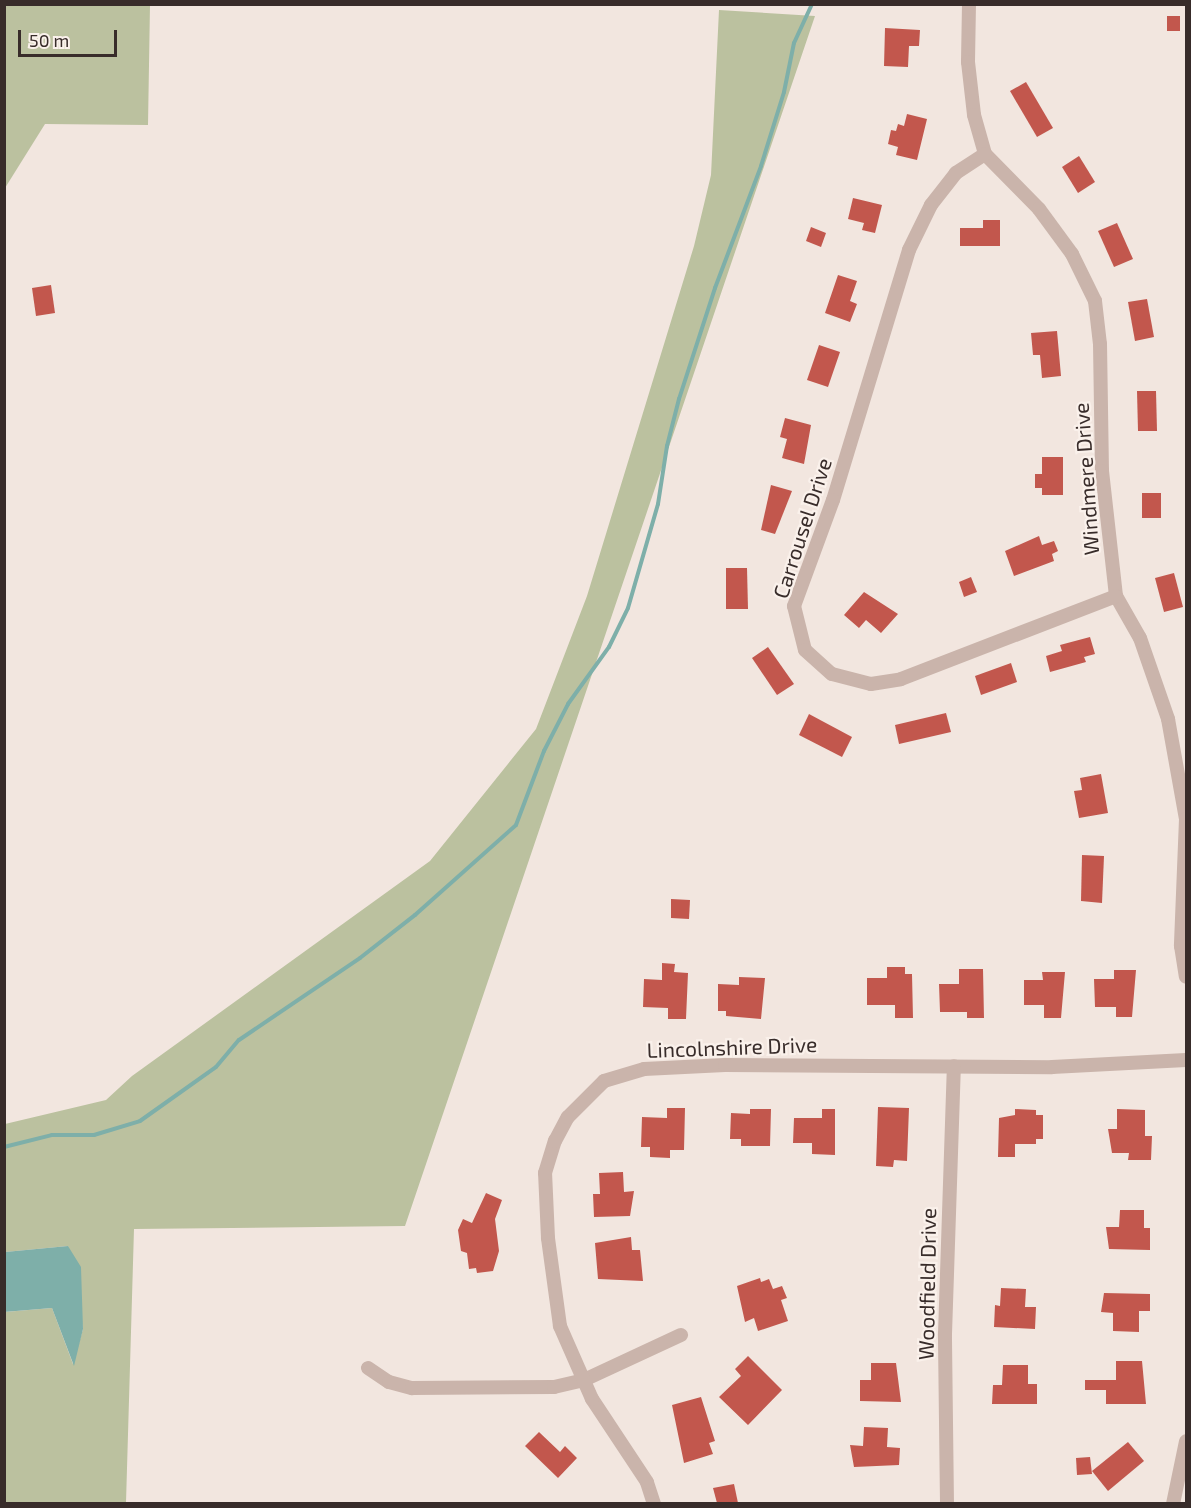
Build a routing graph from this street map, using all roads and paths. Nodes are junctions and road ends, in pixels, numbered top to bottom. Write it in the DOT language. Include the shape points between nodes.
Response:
graph roads {
  1 [pos="969,4"];
  2 [pos="985,154"];
  3 [pos="1116,596"];
  4 [pos="1186,977"];
  5 [pos="1186,1060"];
  6 [pos="954,1066"];
  7 [pos="681,1335"];
  8 [pos="368,1368"];
  9 [pos="584,1380"];
  10 [pos="1186,1441"];
  11 [pos="654,1503"];
  12 [pos="947,1503"];
  13 [pos="1174,1503"];
  1 -- 2 [label="street, Windmere Drive" via="968,62 974,115"];
  2 -- 3 [label="street, Windmere Drive" via="1039,209 1072,254 1095,301 1100,344 1102,471"];
  2 -- 3 [label="street, Carrousel Drive" via="956,172 931,205 909,250 834,500 794,606 805,650 832,674 871,684 901,679"];
  3 -- 4 [label="street, Windmere Drive" via="1140,638 1168,719 1186,819 1181,946"];
  5 -- 6 [label="street, Lincolnshire Drive"];
  6 -- 9 [label="street, Lincolnshire Drive" via="724,1065 644,1069 604,1081 568,1117 545,1173 548,1238 560,1326"];
  6 -- 12 [label="street, Woodfield Drive" via="945,1334"];
  7 -- 9 [label="street"];
  8 -- 9 [label="street" via="389,1382 434,1389 554,1388"];
  9 -- 11 [label="street, Lincolnshire Drive" via="592,1399 646,1482"];
  10 -- 13 [label="street"];
}
